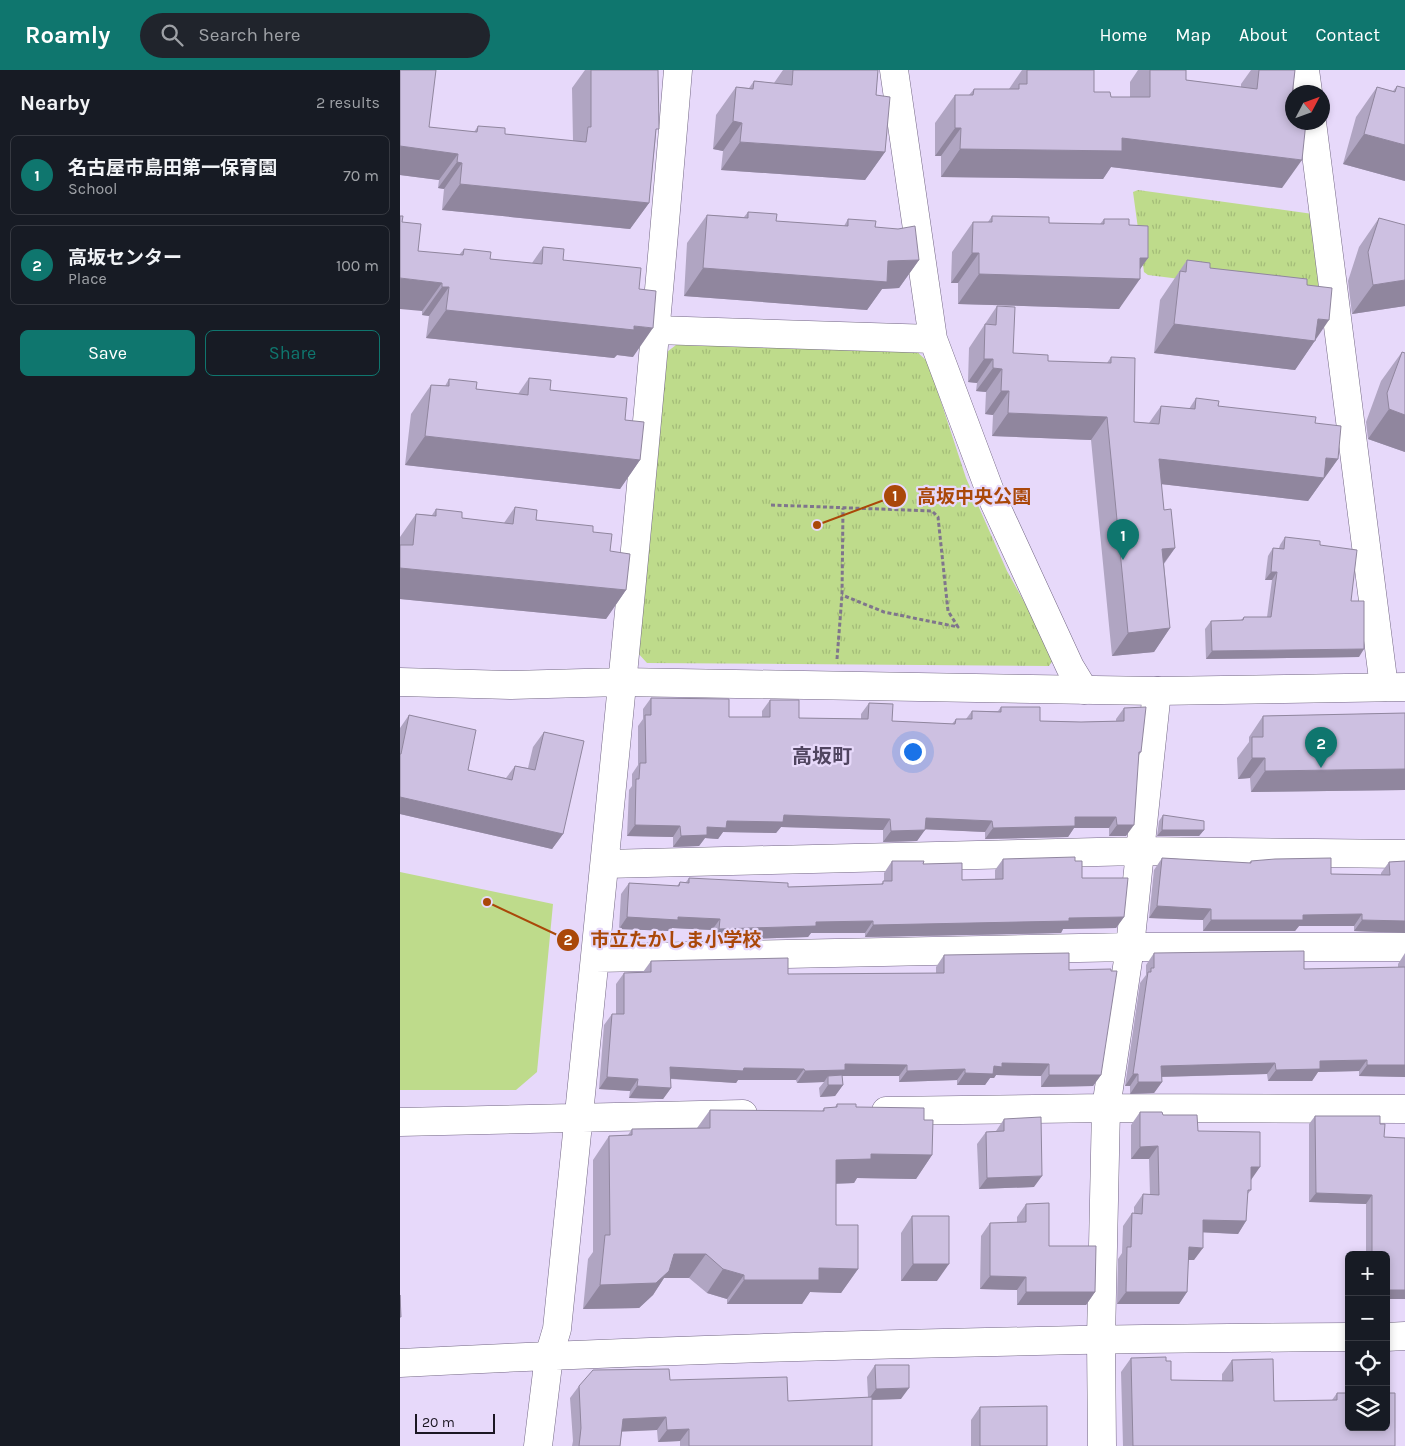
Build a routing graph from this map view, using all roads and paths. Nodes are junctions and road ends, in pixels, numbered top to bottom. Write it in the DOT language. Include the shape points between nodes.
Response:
graph roads {
  1 [pos="678,70"];
  2 [pos="894,70"];
  3 [pos="1305,70"];
  4 [pos="1307,85"];
  5 [pos="1313,130"];
  6 [pos="656,330"];
  7 [pos="934,339"];
  8 [pos="771,505"];
  9 [pos="842,508"];
  10 [pos="842,595"];
  11 [pos="837,660"];
  12 [pos="400,682"];
  13 [pos="621,682"];
  14 [pos="1395,687"];
  15 [pos="1084,690"];
  16 [pos="1157,691"];
  17 [pos="1138,851"];
  18 [pos="1405,854"];
  19 [pos="605,864"];
  20 [pos="1130,946"];
  21 [pos="1405,947"];
  22 [pos="596,958"];
  23 [pos="1106,1108"];
  24 [pos="1405,1109"];
  25 [pos="858,1112"];
  26 [pos="768,1113"];
  27 [pos="579,1116"];
  28 [pos="400,1122"];
  29 [pos="1405,1336"];
  30 [pos="1345,1337"];
  31 [pos="1390,1337"];
  32 [pos="1101,1339"];
  33 [pos="549,1356"];
  34 [pos="400,1363"];
  35 [pos="538,1446"];
  36 [pos="1102,1446"];
  1 -- 6 [label="street"];
  2 -- 7 [label="street"];
  3 -- 4 [label="street"];
  5 -- 14 [label="street"];
  6 -- 7 [label="street"];
  6 -- 13 [label="street"];
  7 -- 15 [label="street" via="994,502 1070,667"];
  8 -- 9 [label="path"];
  9 -- 10 [label="path"];
  9 -- 10 [label="path" via="932,511 938,517 948,611 958,627 884,612"];
  10 -- 11 [label="path"];
  12 -- 13 [label="street" via="511,685"];
  13 -- 15 [label="street"];
  13 -- 19 [label="street"];
  14 -- 16 [label="street"];
  15 -- 16 [label="street"];
  16 -- 17 [label="street"];
  17 -- 18 [label="street"];
  17 -- 19 [label="street"];
  17 -- 20 [label="street"];
  19 -- 22 [label="street"];
  20 -- 21 [label="street"];
  20 -- 22 [label="street"];
  20 -- 23 [label="street"];
  22 -- 27 [label="street"];
  23 -- 24 [label="street"];
  23 -- 25 [label="street"];
  23 -- 32 [label="street"];
  26 -- 27 [label="street"];
  27 -- 28 [label="street"];
  27 -- 33 [label="street" via="557,1329"];
  29 -- 31 [label="street"];
  30 -- 32 [label="street"];
  32 -- 33 [label="street"];
  32 -- 36 [label="street"];
  33 -- 34 [label="street"];
  33 -- 35 [label="street"];
}
